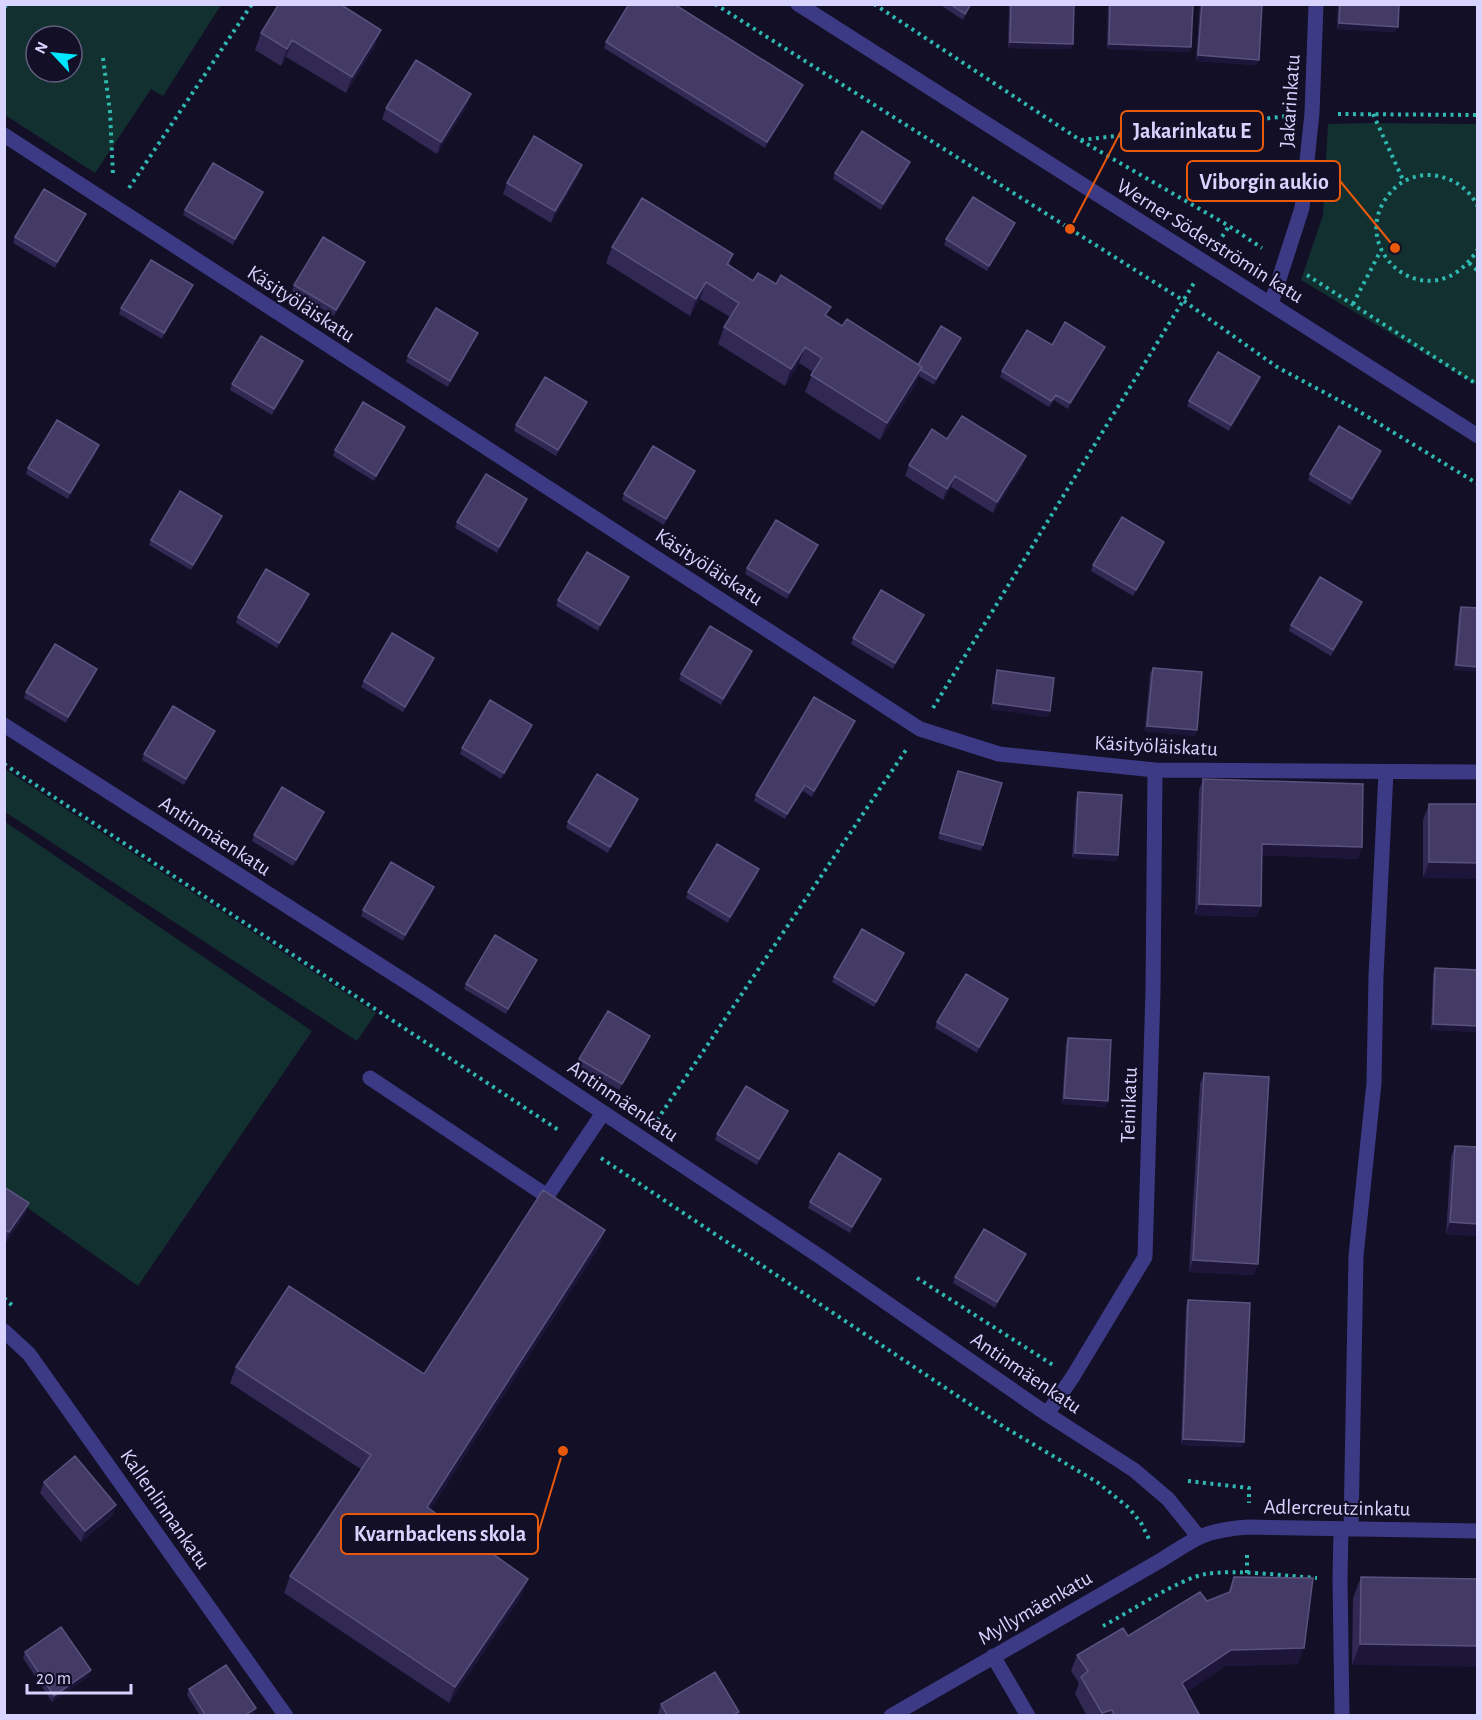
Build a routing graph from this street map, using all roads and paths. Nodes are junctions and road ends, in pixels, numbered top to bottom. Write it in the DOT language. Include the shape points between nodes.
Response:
graph roads {
  1 [pos="9,4"];
  2 [pos="252,4"];
  3 [pos="715,4"];
  4 [pos="798,4"];
  5 [pos="874,4"];
  6 [pos="1316,4"];
  7 [pos="4,7"];
  8 [pos="103,58"];
  9 [pos="1312,113"];
  10 [pos="1373,114"];
  11 [pos="1478,115"];
  12 [pos="4,135"];
  13 [pos="1080,140"];
  14 [pos="1404,182"];
  15 [pos="1478,207"];
  16 [pos="115,208"];
  17 [pos="1478,249"];
  18 [pos="1381,250"];
  19 [pos="1284,262"];
  20 [pos="1469,263"];
  21 [pos="1478,271"];
  22 [pos="1271,304"];
  23 [pos="1353,304"];
  24 [pos="1478,385"];
  25 [pos="1478,436"];
  26 [pos="1478,484"];
  27 [pos="4,726"];
  28 [pos="4,764"];
  29 [pos="1155,770"];
  30 [pos="1386,772"];
  31 [pos="1478,772"];
  32 [pos="370,1078"];
  33 [pos="603,1113"];
  34 [pos="582,1145"];
  35 [pos="917,1278"];
  36 [pos="4,1331"];
  37 [pos="1072,1378"];
  38 [pos="1047,1414"];
  39 [pos="1346,1529"];
  40 [pos="1478,1531"];
  41 [pos="1198,1536"];
  42 [pos="1163,1559"];
  43 [pos="1247,1573"];
  44 [pos="1098,1629"];
  45 [pos="993,1656"];
  46 [pos="286,1716"];
  47 [pos="891,1716"];
  48 [pos="1028,1716"];
  49 [pos="1342,1716"];
  1 -- 7 [label="path"];
  2 -- 16 [label="path"];
  3 -- 26 [label="path" via="1184,301 1278,367"];
  4 -- 22 [label="street, Werner Söderströmin katu"];
  5 -- 13 [label="path"];
  6 -- 9 [label="street, Jakarinkatu"];
  8 -- 16 [label="path"];
  9 -- 10 [label="path"];
  9 -- 13 [label="path"];
  9 -- 19 [label="street, Jakarinkatu" via="1302,208"];
  10 -- 11 [label="path"];
  10 -- 14 [label="path"];
  12 -- 16 [label="street, Käsityöläiskatu"];
  13 -- 19 [label="path"];
  14 -- 15 [label="path" via="1428,175 1446,177 1461,185"];
  14 -- 18 [label="path" via="1384,200 1377,216"];
  16 -- 29 [label="street, Käsityöläiskatu" via="920,729 999,754"];
  17 -- 20 [label="path"];
  18 -- 20 [label="path" via="1391,265 1422,281 1439,281"];
  18 -- 23 [label="path"];
  19 -- 22 [label="street, Jakarinkatu"];
  19 -- 23 [label="path"];
  20 -- 21 [label="path"];
  22 -- 25 [label="street, Werner Söderströmin katu"];
  23 -- 24 [label="path"];
  27 -- 33 [label="street, Antinmäenkatu" via="425,994"];
  28 -- 34 [label="path"];
  29 -- 30 [label="street, Käsityöläiskatu"];
  29 -- 37 [label="street, Teinikatu" via="1145,1257"];
  30 -- 31 [label="street, Käsityöläiskatu"];
  30 -- 39 [label="street" via="1374,1083 1356,1256"];
  32 -- 34 [label="street" via="547,1196"];
  33 -- 34 [label="street"];
  33 -- 38 [label="street, Antinmäenkatu"];
  34 -- 42 [label="path" via="1004,1427 1097,1482 1129,1508"];
  35 -- 37 [label="path"];
  36 -- 46 [label="street, Kallenlinnankatu" via="28,1354"];
  37 -- 38 [label="street, Teinikatu"];
  38 -- 41 [label="street, Antinmäenkatu" via="1134,1470 1168,1499"];
  39 -- 40 [label="street, Adlercreutzinkatu"];
  39 -- 41 [label="street, Adlercreutzinkatu" via="1248,1527"];
  39 -- 49 [label="street"];
  41 -- 42 [label="street, Myllymäenkatu"];
  42 -- 45 [label="street, Myllymäenkatu"];
  43 -- 44 [label="path" via="1206,1574"];
  45 -- 47 [label="street, Myllymäenkatu"];
  45 -- 48 [label="street"];
}
